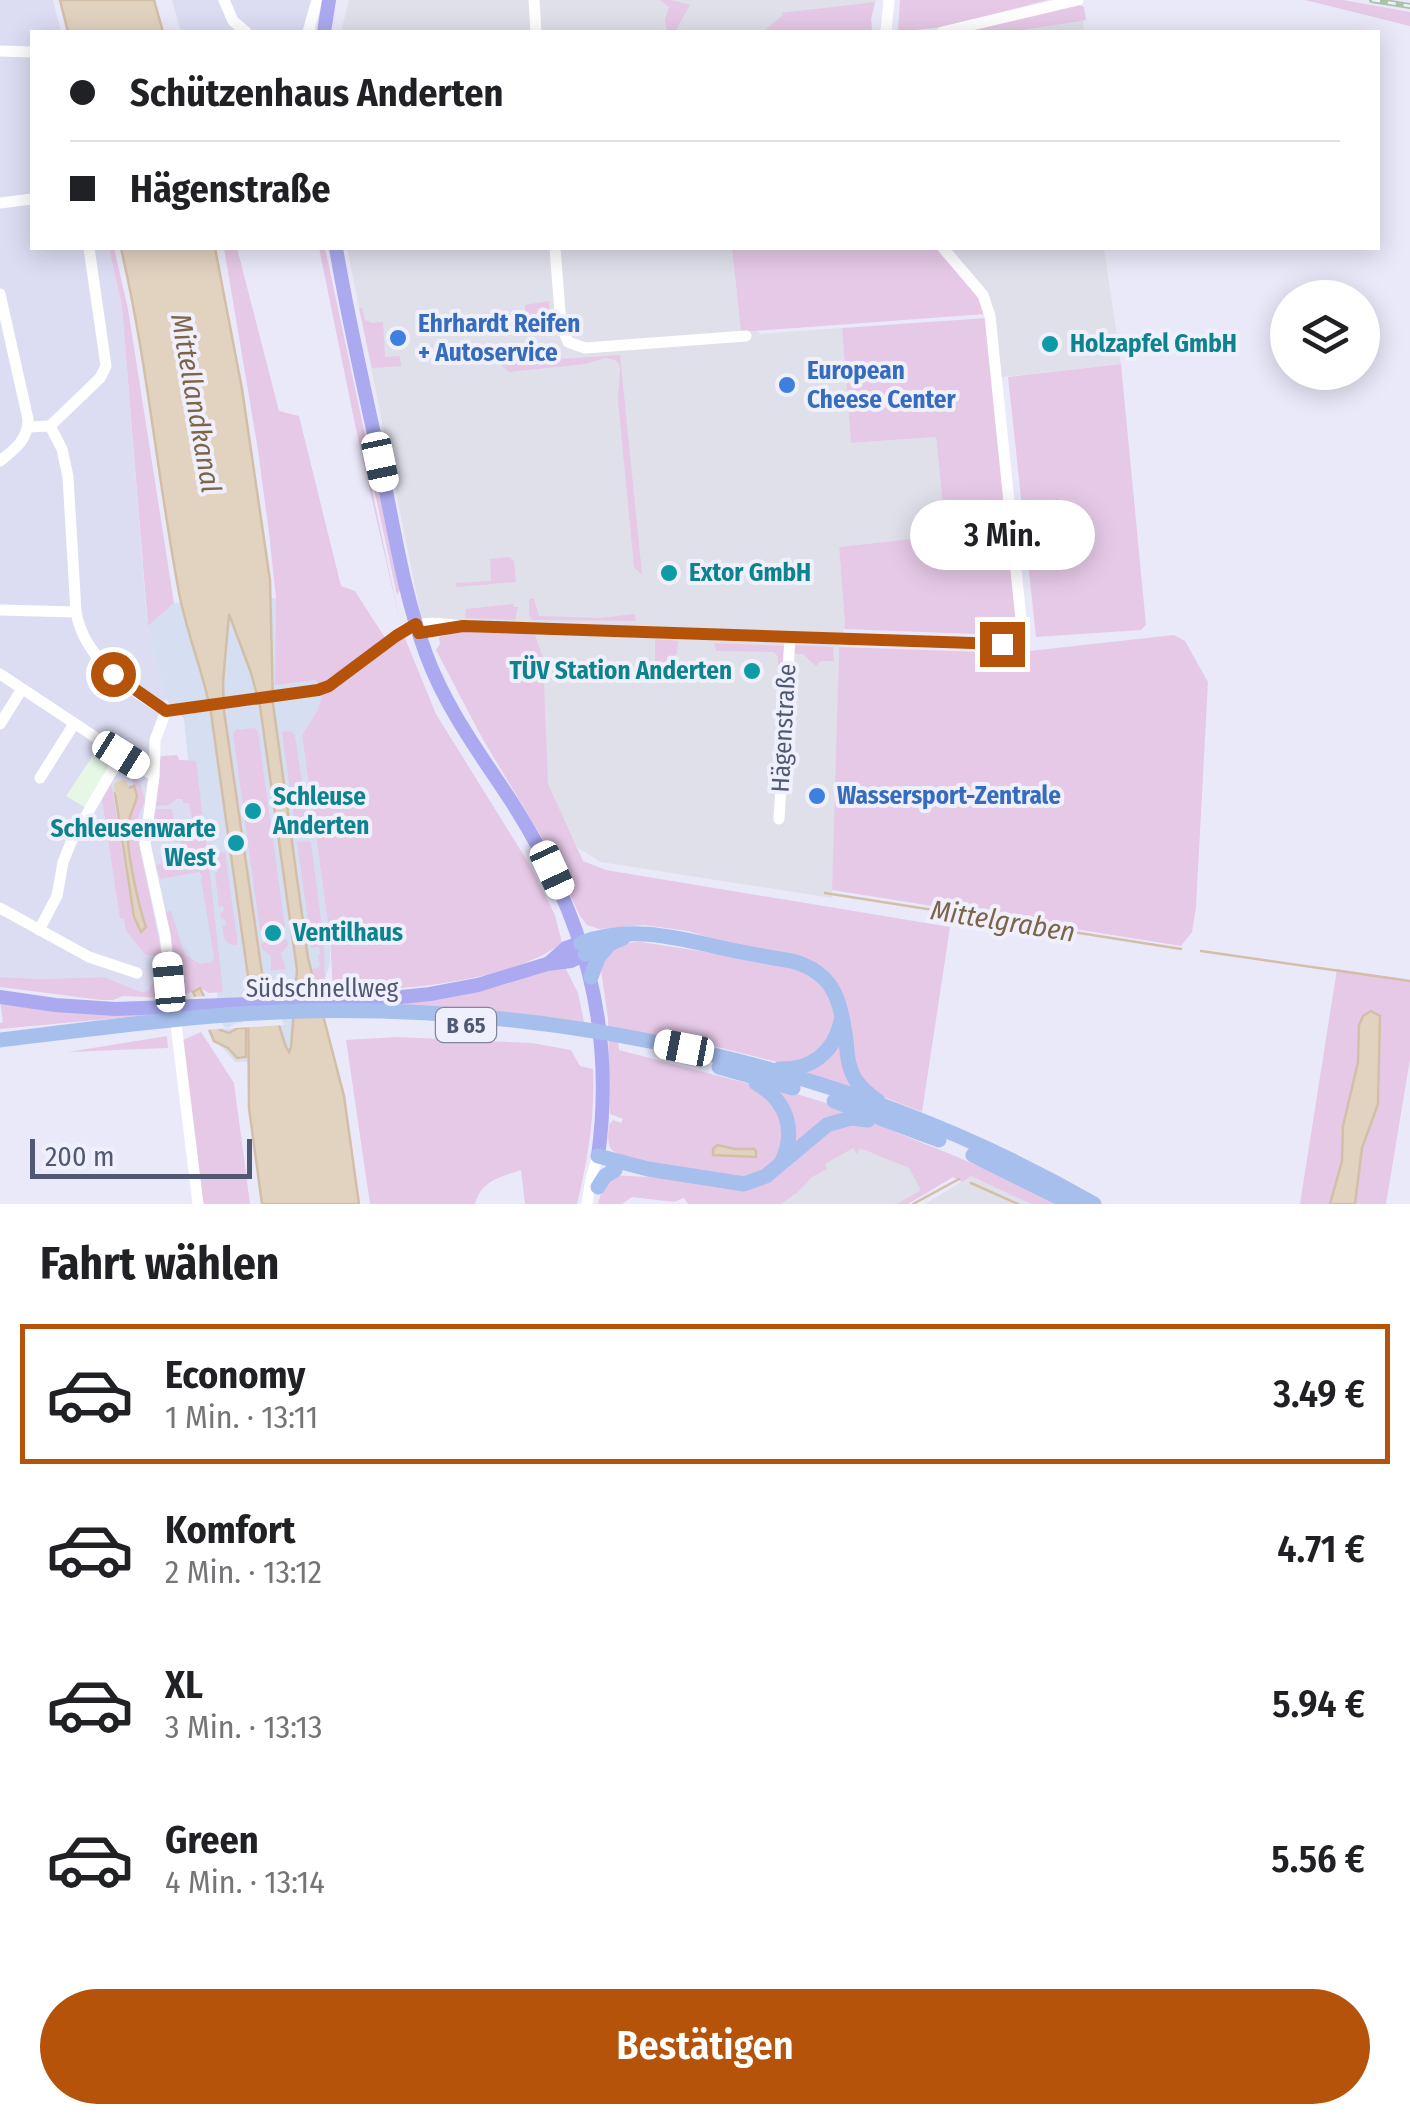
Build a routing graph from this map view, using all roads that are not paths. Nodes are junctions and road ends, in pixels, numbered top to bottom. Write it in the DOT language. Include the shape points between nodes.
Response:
graph roads {
  1 [pos="224,0"];
  2 [pos="317,0"];
  3 [pos="329,0"];
  4 [pos="534,0"];
  5 [pos="889,0"];
  6 [pos="1078,0"];
  7 [pos="244,30"];
  8 [pos="309,30"];
  9 [pos="324,30"];
  10 [pos="536,30"];
  11 [pos="886,30"];
  12 [pos="950,30"];
  13 [pos="0,51"];
  14 [pos="30,52"];
  15 [pos="30,199"];
  16 [pos="0,204"];
  17 [pos="89,250"];
  18 [pos="336,250"];
  19 [pos="555,250"];
  20 [pos="944,250"];
  21 [pos="0,294"];
  22 [pos="746,336"];
  23 [pos="54,423"];
  24 [pos="28,427"];
  25 [pos="0,462"];
  26 [pos="0,610"];
  27 [pos="76,612"];
  28 [pos="418,628"];
  29 [pos="790,638"];
  30 [pos="0,674"];
  31 [pos="22,689"];
  32 [pos="172,710"];
  33 [pos="0,724"];
  34 [pos="74,724"];
  35 [pos="121,755"];
  36 [pos="154,776"];
  37 [pos="40,778"];
  38 [pos="779,819"];
  39 [pos="0,908"];
  40 [pos="39,930"];
  41 [pos="632,934"];
  42 [pos="610,944"];
  43 [pos="583,948"];
  44 [pos="136,974"];
  45 [pos="591,976"];
  46 [pos="0,998"];
  47 [pos="346,1010"];
  48 [pos="841,1017"];
  49 [pos="162,1019"];
  50 [pos="618,1040"];
  51 [pos="2,1043"];
  52 [pos="752,1065"];
  53 [pos="736,1071"];
  54 [pos="896,1118"];
  55 [pos="598,1156"];
  56 [pos="778,1166"];
  57 [pos="648,1169"];
  58 [pos="615,1170"];
  59 [pos="598,1187"];
  60 [pos="198,1204"];
  61 [pos="589,1204"];
  62 [pos="1072,1204"];
  63 [pos="1094,1204"];
  1 -- 7 [label="street"];
  2 -- 8 [label="street"];
  3 -- 9 [label="main road"];
  4 -- 10 [label="street"];
  5 -- 11 [label="street"];
  6 -- 12 [label="street"];
  13 -- 14 [label="street"];
  15 -- 16 [label="street"];
  17 -- 23 [label="street" via="106,366"];
  18 -- 28 [label="main road"];
  19 -- 22 [label="street" via="560,325 568,342 585,348"];
  20 -- 29 [label="street, Hägenstraße" via="983,295 990,316 1019,638 1002,644"];
  21 -- 24 [label="street"];
  23 -- 24 [label="street"];
  23 -- 27 [label="street" via="68,477"];
  24 -- 25 [label="street"];
  26 -- 27 [label="street"];
  27 -- 32 [label="street" via="81,632 106,667"];
  28 -- 29 [label="street, Hägenstraße" via="433,622"];
  28 -- 32 [label="street" via="396,636 329,686"];
  28 -- 43 [label="main road" via="453,711 552,870"];
  29 -- 38 [label="street, Hägenstraße"];
  30 -- 31 [label="street"];
  31 -- 33 [label="street"];
  31 -- 34 [label="street"];
  32 -- 36 [label="street" via="155,740"];
  34 -- 35 [label="street"];
  34 -- 37 [label="street"];
  35 -- 36 [label="street"];
  35 -- 40 [label="street" via="72,840"];
  36 -- 60 [label="street" via="145,844 165,935"];
  39 -- 40 [label="street"];
  40 -- 44 [label="street"];
  41 -- 42 [label="highway"];
  41 -- 43 [label="highway" via="600,936"];
  41 -- 48 [label="highway" via="802,964 831,985"];
  42 -- 43 [label="highway"];
  42 -- 45 [label="highway"];
  43 -- 45 [label="main road"];
  43 -- 47 [label="main road" via="566,948 547,964 501,980"];
  45 -- 55 [label="main road" via="603,1058"];
  46 -- 49 [label="main road"];
  47 -- 49 [label="highway, Südschnellweg / B 65"];
  47 -- 50 [label="highway, Südschnellweg / B 65" via="465,1017"];
  48 -- 52 [label="highway" via="832,1046 818,1059 792,1068"];
  48 -- 54 [label="highway" via="854,1077"];
  49 -- 51 [label="highway, Südschnellweg / B 65"];
  50 -- 52 [label="highway, Südschnellweg / B 65"];
  50 -- 53 [label="highway, Südschnellweg / B 65"];
  52 -- 54 [label="highway, Südschnellweg / B 65"];
  53 -- 54 [label="highway, Südschnellweg / B 65"];
  53 -- 56 [label="highway" via="767,1089 785,1113 789,1140"];
  54 -- 56 [label="highway" via="838,1120"];
  54 -- 62 [label="highway, Südschnellweg / B 65"];
  54 -- 63 [label="highway, Südschnellweg / B 65" via="1004,1158"];
  55 -- 57 [label="highway"];
  55 -- 58 [label="highway"];
  55 -- 59 [label="street"];
  55 -- 61 [label="street"];
  56 -- 57 [label="highway" via="760,1180 738,1184"];
  57 -- 58 [label="highway"];
  58 -- 59 [label="highway"];
  59 -- 61 [label="street"];
}
